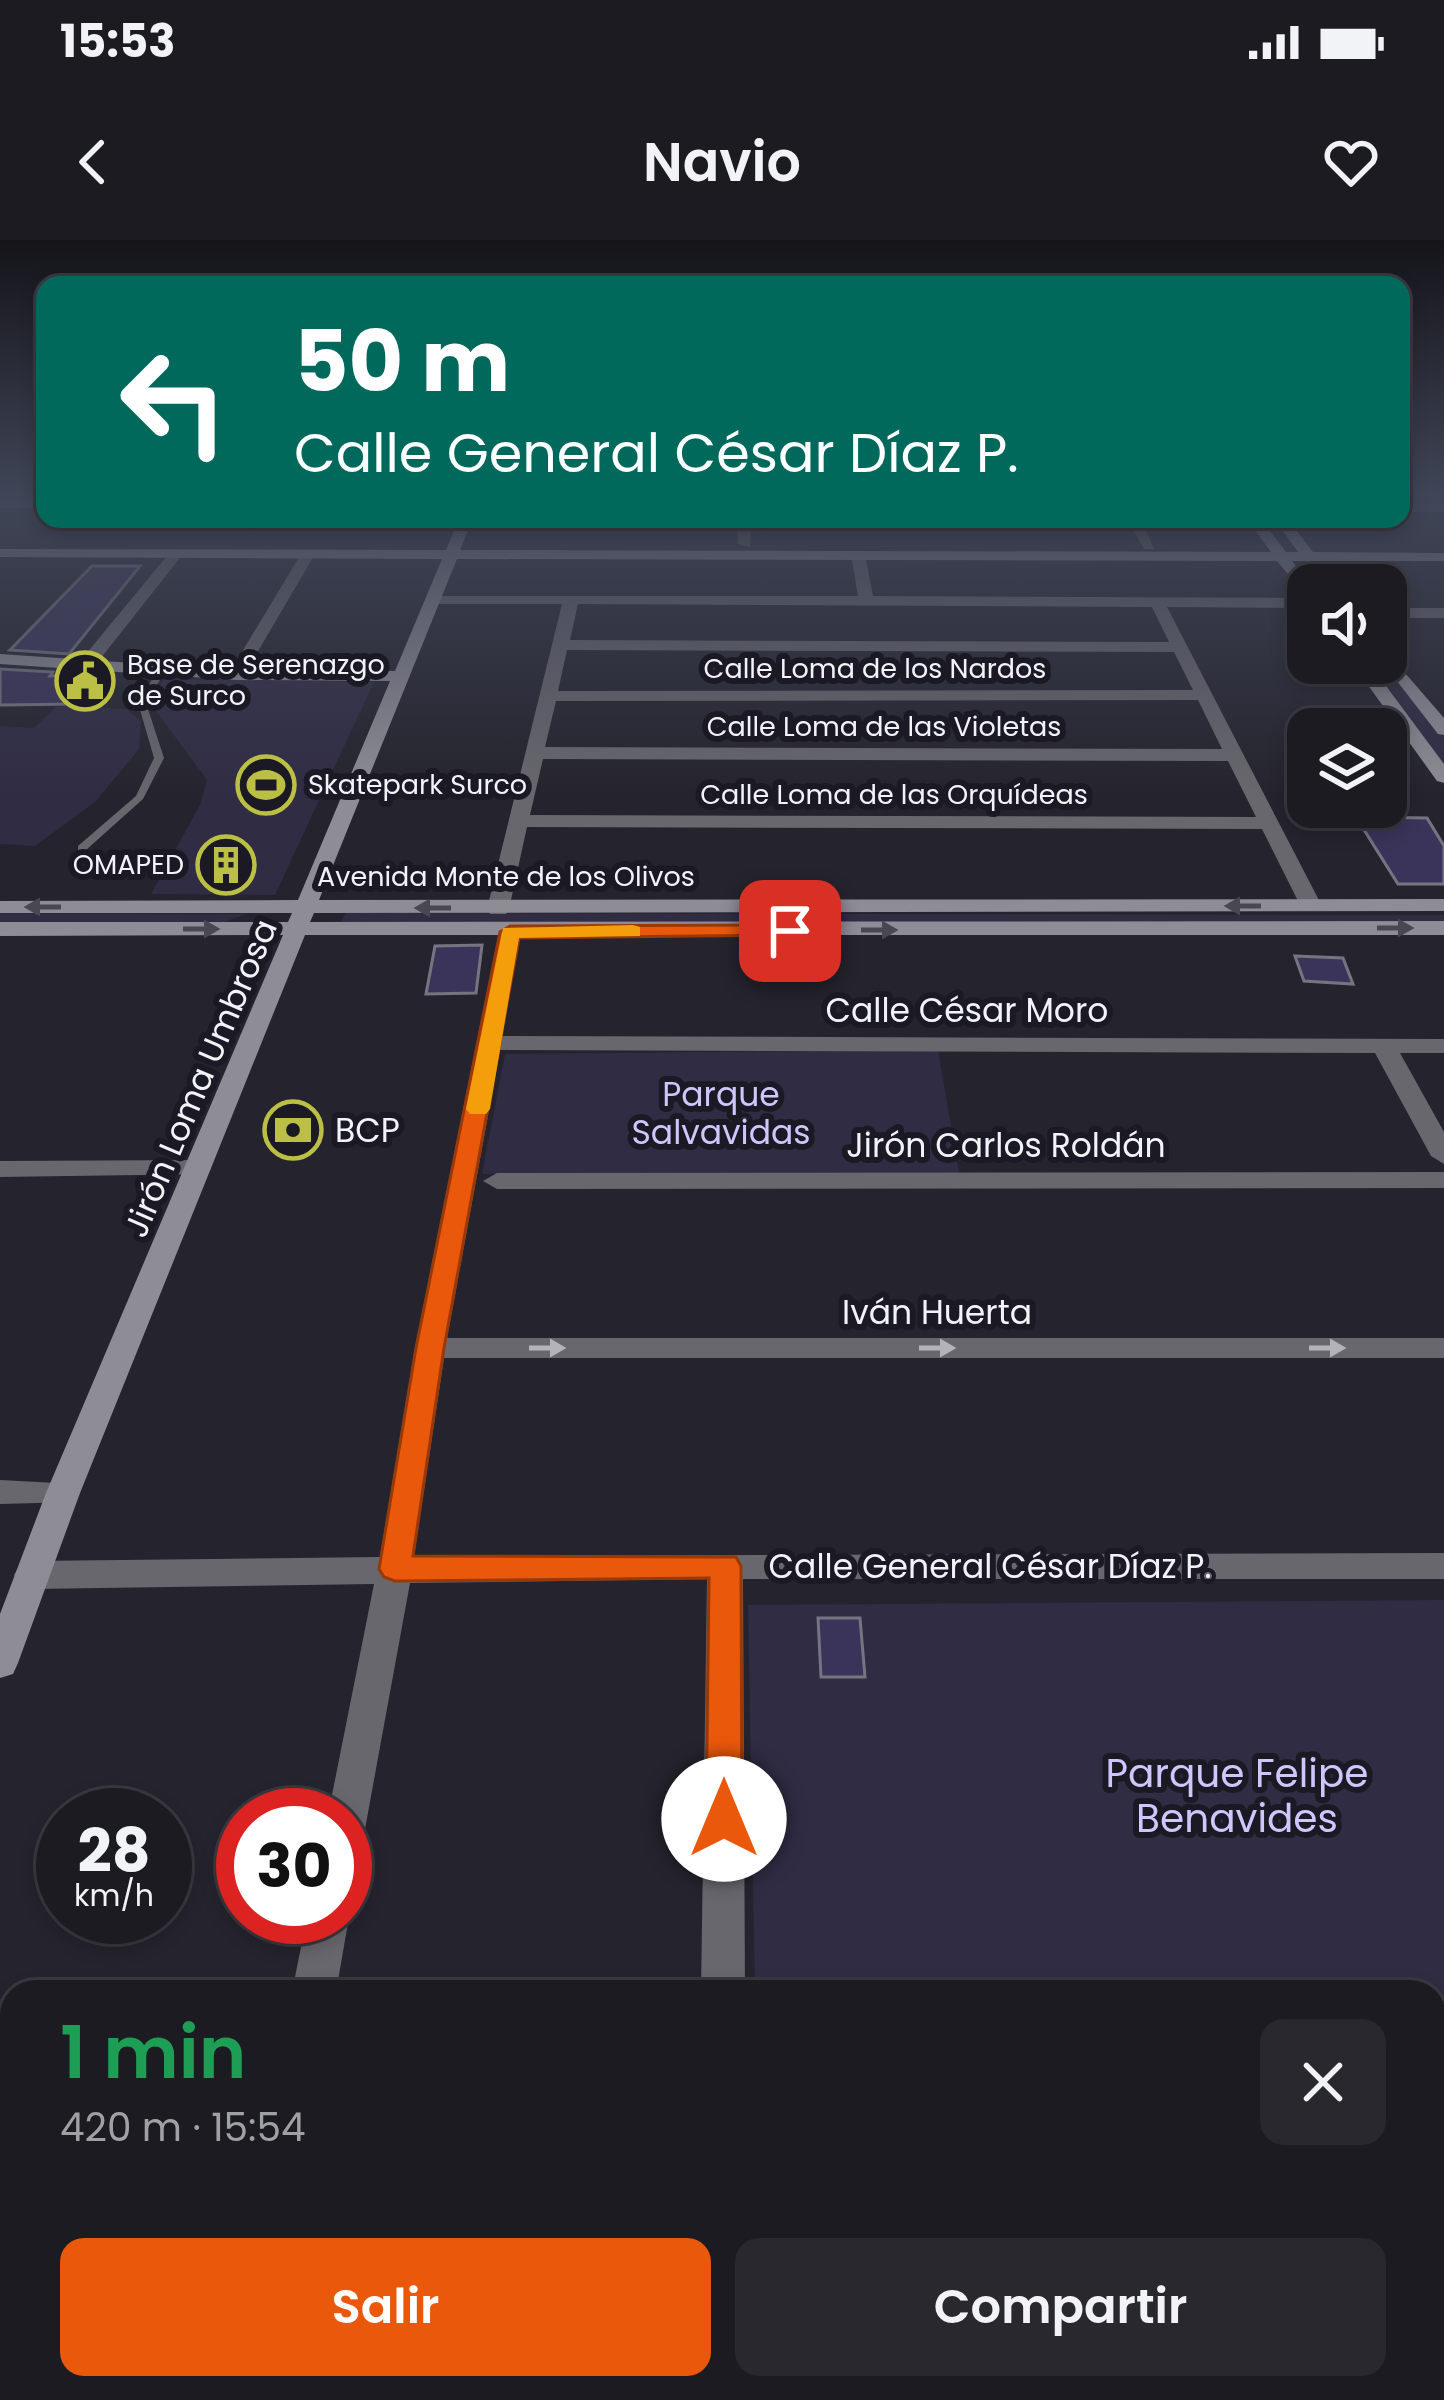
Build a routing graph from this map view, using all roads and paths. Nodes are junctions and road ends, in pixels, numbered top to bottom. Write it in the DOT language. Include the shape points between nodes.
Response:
graph roads {
  1 [pos="144,594"];
  2 [pos="284,594"];
  3 [pos="435,594"];
  4 [pos="865,594"];
  5 [pos="433,599"];
  6 [pos="571,600"];
  7 [pos="866,601"];
  8 [pos="1157,602"];
  9 [pos="1287,603"];
  10 [pos="1407,613"];
  11 [pos="1444,613"];
  12 [pos="560,645"];
  13 [pos="1179,647"];
  14 [pos="0,659"];
  15 [pos="87,664"];
  16 [pos="163,670"];
  17 [pos="236,675"];
  18 [pos="401,676"];
  19 [pos="1407,683"];
  20 [pos="1375,684"];
  21 [pos="1203,695"];
  22 [pos="548,697"];
  23 [pos="1444,730"];
  24 [pos="534,753"];
  25 [pos="1233,755"];
  26 [pos="1444,777"];
  27 [pos="518,821"];
  28 [pos="1270,823"];
  29 [pos="82,848"];
  30 [pos="1444,905"];
  31 [pos="1311,906"];
  32 [pos="0,907"];
  33 [pos="302,919"];
  34 [pos="504,920"];
  35 [pos="0,928"];
  36 [pos="1444,928"];
  37 [pos="490,1043"];
  38 [pos="1383,1045"];
  39 [pos="1444,1046"];
  40 [pos="1444,1156"];
  41 [pos="198,1168"];
  42 [pos="0,1169"];
  43 [pos="1444,1180"];
  44 [pos="497,1181"];
  45 [pos="430,1348"];
  46 [pos="1444,1348"];
  47 [pos="0,1492"];
  48 [pos="64,1492"];
  49 [pos="725,1566"];
  50 [pos="1444,1566"];
  51 [pos="395,1569"];
  52 [pos="32,1575"];
  53 [pos="0,1664"];
  54 [pos="353,1788"];
  55 [pos="323,1944"];
  56 [pos="316,1980"];
  57 [pos="724,1980"];
  1 -- 15 [label="street"];
  2 -- 17 [label="street"];
  3 -- 5 [label="street, Jirón Loma Umbrosa"];
  4 -- 7 [label="street"];
  5 -- 6 [label="street"];
  5 -- 18 [label="street, Jirón Loma Umbrosa"];
  6 -- 7 [label="street"];
  6 -- 12 [label="street"];
  7 -- 8 [label="street"];
  8 -- 9 [label="street"];
  8 -- 13 [label="street"];
  10 -- 11 [label="street"];
  12 -- 13 [label="street"];
  12 -- 22 [label="street"];
  13 -- 21 [label="street"];
  14 -- 15 [label="street"];
  15 -- 16 [label="street"];
  16 -- 17 [label="street"];
  16 -- 29 [label="lane" via="142,703 159,758 140,797"];
  17 -- 18 [label="street"];
  18 -- 33 [label="street, Jirón Loma Umbrosa"];
  19 -- 23 [label="street"];
  20 -- 26 [label="street"];
  21 -- 22 [label="street, Calle Loma de los Nardos"];
  21 -- 25 [label="street"];
  22 -- 24 [label="street"];
  24 -- 25 [label="street, Calle Loma de las Violetas"];
  24 -- 27 [label="street"];
  25 -- 28 [label="street"];
  27 -- 28 [label="street, Calle Loma de las Orquídeas"];
  27 -- 34 [label="street"];
  28 -- 31 [label="street"];
  30 -- 31 [label="street, Avenida Monte de los Olivos"];
  31 -- 34 [label="street, Avenida Monte de los Olivos, one-way"];
  33 -- 32 [label="street, Avenida Monte de los Olivos, one-way"];
  33 -- 34 [label="street, Avenida Monte de los Olivos"];
  35 -- 33 [label="street, Avenida Monte de los Olivos, one-way"];
  33 -- 41 [label="street, Jirón Loma Umbrosa"];
  34 -- 36 [label="street, Avenida Monte de los Olivos, one-way"];
  34 -- 37 [label="street"];
  37 -- 38 [label="street, Calle César Moro"];
  37 -- 45 [label="street"];
  38 -- 39 [label="street, Calle César Moro"];
  38 -- 40 [label="street"];
  41 -- 42 [label="street"];
  41 -- 48 [label="street, Jirón Loma Umbrosa"];
  43 -- 44 [label="street, Jirón Carlos Roldán"];
  45 -- 46 [label="street, Iván Huerta, one-way"];
  45 -- 51 [label="street"];
  47 -- 48 [label="street"];
  48 -- 52 [label="street, Jirón Loma Umbrosa"];
  49 -- 50 [label="street, Calle General César Díaz P."];
  49 -- 51 [label="street, Calle General César Díaz P."];
  49 -- 57 [label="street"];
  51 -- 52 [label="street, Calle General César Díaz P."];
  51 -- 54 [label="street"];
  52 -- 53 [label="street, Jirón Loma Umbrosa"];
  55 -- 56 [label="street"];
}
